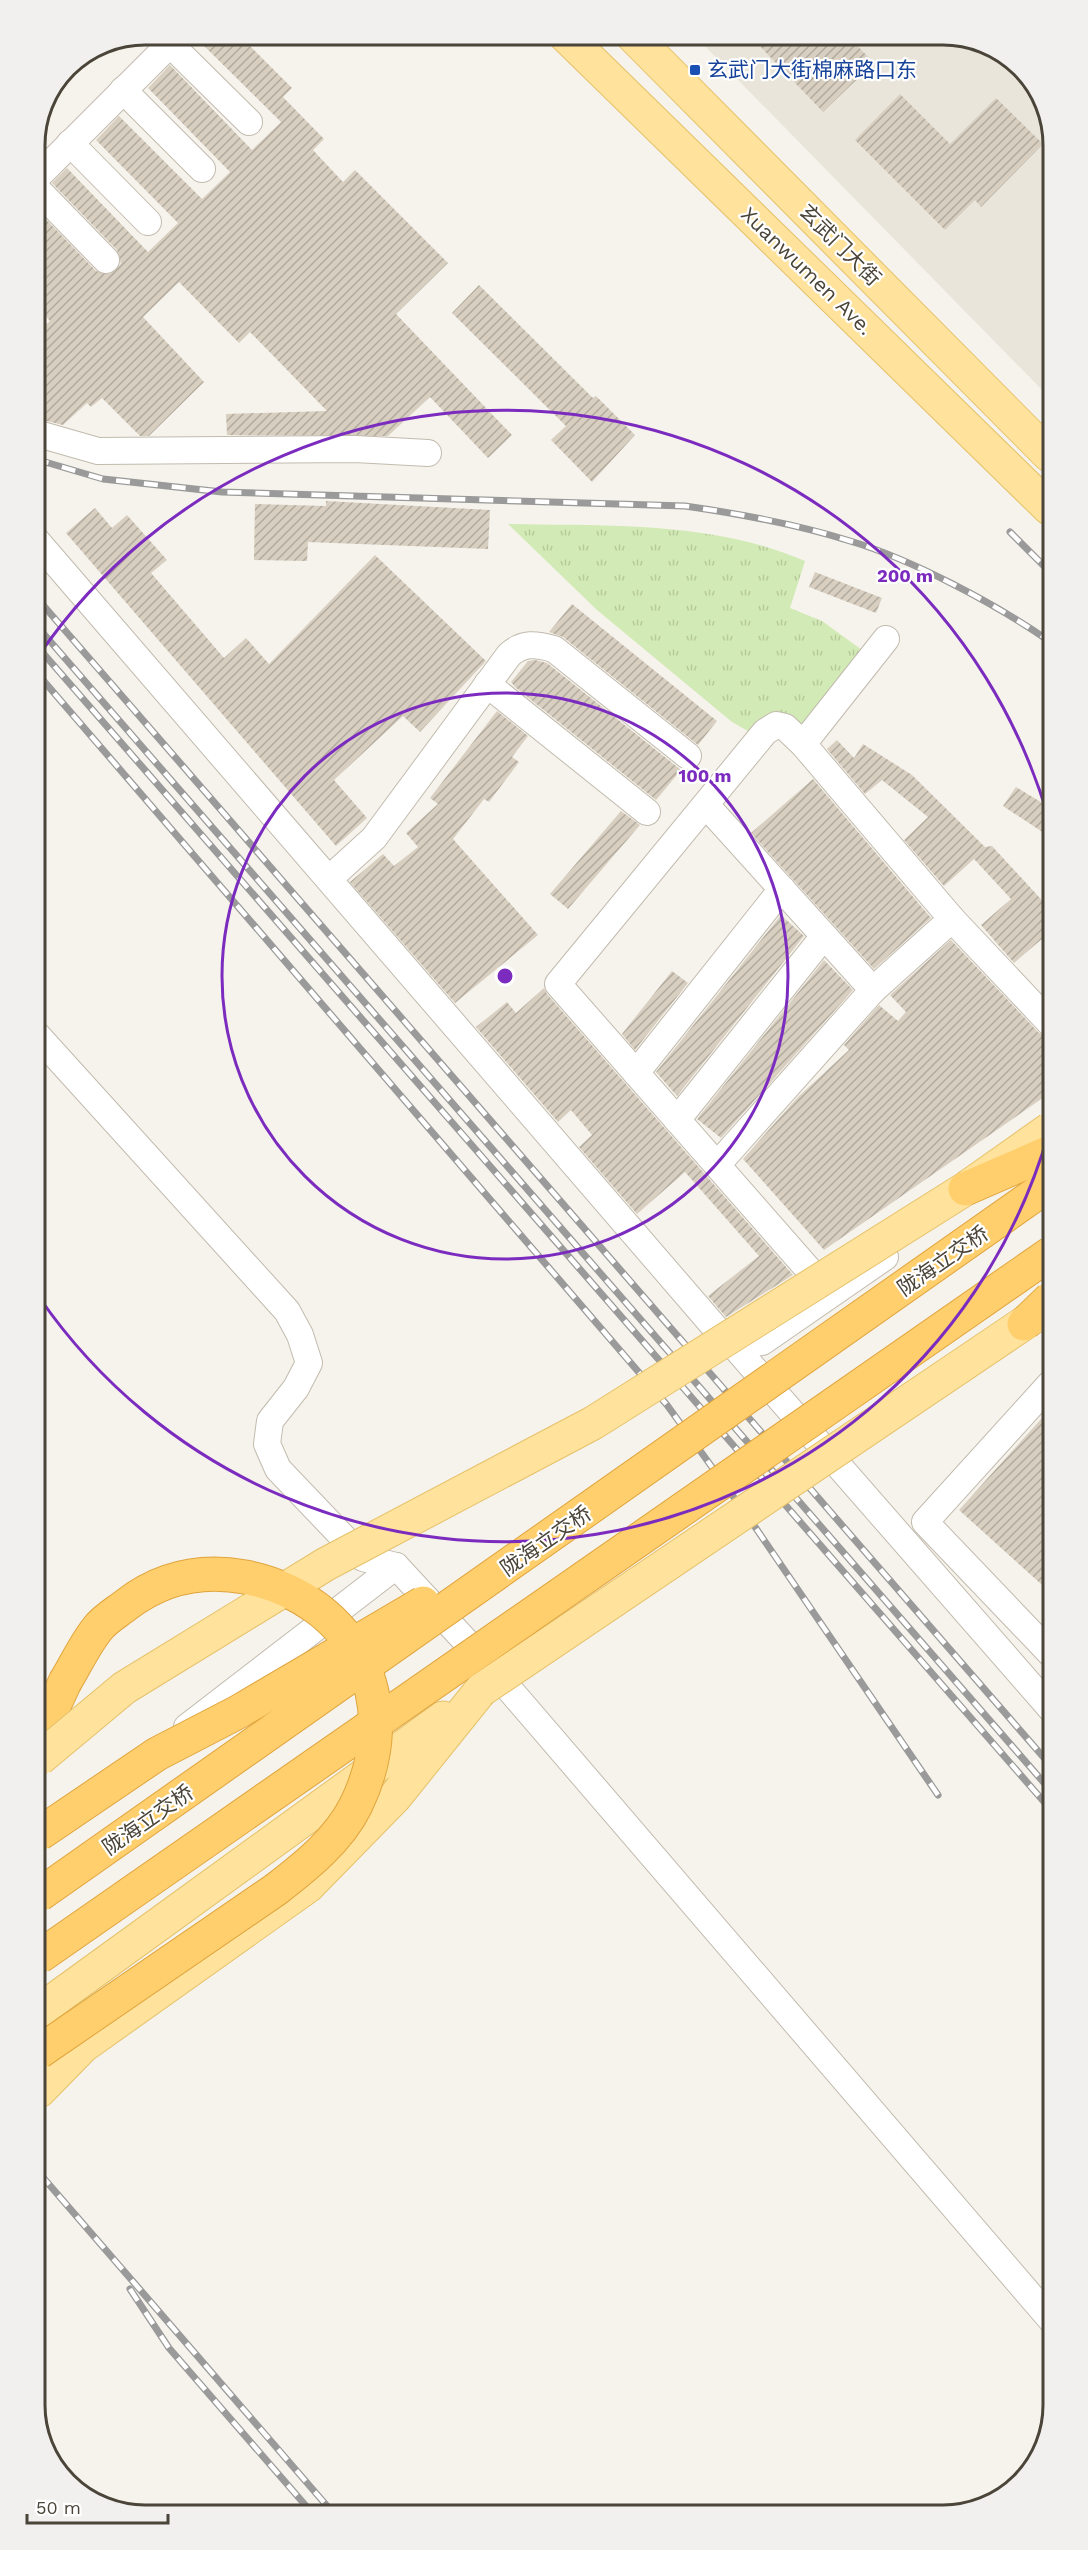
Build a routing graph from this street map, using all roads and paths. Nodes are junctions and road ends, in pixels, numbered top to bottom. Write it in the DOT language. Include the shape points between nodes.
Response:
graph roads {
  1 [pos="169,45"];
  2 [pos="171,45"];
  3 [pos="576,45"];
  4 [pos="642,45"];
  5 [pos="123,90"];
  6 [pos="249,122"];
  7 [pos="70,143"];
  8 [pos="45,169"];
  9 [pos="202,169"];
  10 [pos="45,197"];
  11 [pos="148,222"];
  12 [pos="106,260"];
  13 [pos="45,436"];
  14 [pos="1043,449"];
  15 [pos="428,453"];
  16 [pos="1041,487"];
  17 [pos="45,550"];
  18 [pos="886,639"];
  19 [pos="487,684"];
  20 [pos="803,744"];
  21 [pos="687,756"];
  22 [pos="706,805"];
  23 [pos="647,812"];
  24 [pos="330,879"];
  25 [pos="782,889"];
  26 [pos="952,919"];
  27 [pos="824,936"];
  28 [pos="873,990"];
  29 [pos="1043,1016"];
  30 [pos="45,1044"];
  31 [pos="636,1073"];
  32 [pos="677,1120"];
  33 [pos="1043,1134"];
  34 [pos="1043,1147"];
  35 [pos="1043,1155"];
  36 [pos="717,1165"];
  37 [pos="965,1189"];
  38 [pos="1043,1189"];
  39 [pos="1043,1259"];
  40 [pos="831,1294"];
  41 [pos="1043,1306"];
  42 [pos="1043,1308"];
  43 [pos="1024,1324"];
  44 [pos="735,1347"];
  45 [pos="1043,1392"];
  46 [pos="828,1453"];
  47 [pos="634,1479"];
  48 [pos="396,1566"];
  49 [pos="1043,1646"];
  50 [pos="481,1690"];
  51 [pos="1043,1700"];
  52 [pos="45,1725"];
  53 [pos="45,1754"];
  54 [pos="45,1830"];
  55 [pos="45,1836"];
  56 [pos="45,1891"];
  57 [pos="45,1953"];
  58 [pos="45,2008"];
  59 [pos="45,2048"];
  60 [pos="45,2085"];
  61 [pos="1043,2310"];
  1 -- 5 [label="street"];
  2 -- 6 [label="street"];
  3 -- 16 [label="main road, Xuanwumen Ave."];
  4 -- 14 [label="main road, 玄武门大街"];
  5 -- 7 [label="street"];
  5 -- 9 [label="street"];
  7 -- 8 [label="street"];
  7 -- 11 [label="street"];
  10 -- 12 [label="street"];
  13 -- 15 [label="street" via="98,451 355,449"];
  17 -- 24 [label="street"];
  18 -- 20 [label="street"];
  19 -- 21 [label="street" via="518,646 536,644 554,649"];
  19 -- 23 [label="street"];
  19 -- 24 [label="street" via="374,838"];
  20 -- 22 [label="street" via="785,727 776,725 765,732"];
  20 -- 26 [label="street"];
  22 -- 25 [label="street"];
  22 -- 31 [label="street" via="558,984"];
  24 -- 44 [label="street"];
  25 -- 27 [label="street"];
  25 -- 31 [label="street"];
  26 -- 28 [label="street"];
  26 -- 29 [label="street"];
  27 -- 28 [label="street"];
  27 -- 32 [label="street"];
  28 -- 36 [label="street"];
  30 -- 48 [label="street" via="287,1311 309,1362 296,1388 270,1421 267,1444 278,1468 363,1558"];
  31 -- 32 [label="street"];
  32 -- 36 [label="street"];
  33 -- 37 [label="main road, bridge"];
  34 -- 40 [label="street"];
  35 -- 37 [label="highway, bridge"];
  36 -- 40 [label="street"];
  37 -- 53 [label="main road, bridge" via="593,1423 326,1564 134,1682"];
  38 -- 47 [label="highway, 陇海立交桥, bridge"];
  39 -- 57 [label="highway, bridge"];
  40 -- 44 [label="street" via="762,1342"];
  41 -- 46 [label="street"];
  42 -- 43 [label="highway, bridge"];
  43 -- 50 [label="main road, bridge"];
  44 -- 46 [label="street"];
  45 -- 49 [label="street" via="925,1522"];
  46 -- 51 [label="street"];
  47 -- 54 [label="highway, bridge" via="238,1712 157,1754"];
  47 -- 56 [label="highway, 陇海立交桥, bridge"];
  48 -- 55 [label="street"];
  48 -- 61 [label="street" via="498,1676"];
  50 -- 58 [label="main road, bridge"];
  50 -- 60 [label="main road" via="395,1797 308,1886 83,2046"];
  52 -- 59 [label="highway, bridge" via="65,1682 99,1626 161,1582 190,1574 226,1574 298,1594 323,1611 357,1652 372,1690 377,1729 374,1753 356,1806 326,1846 276,1890"];
}
